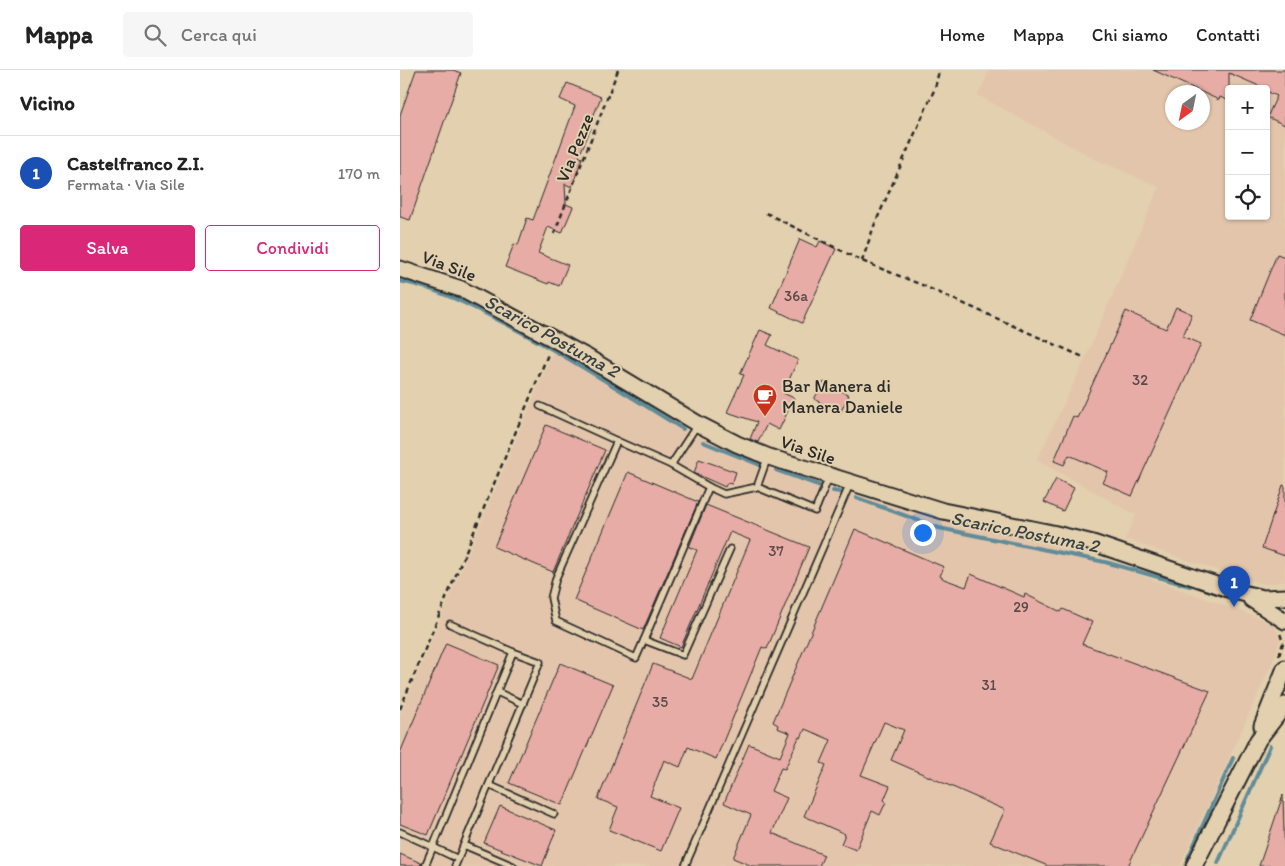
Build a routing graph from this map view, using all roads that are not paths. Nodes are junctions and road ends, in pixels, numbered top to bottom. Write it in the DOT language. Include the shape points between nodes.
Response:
graph roads {
  1 [pos="400,269"];
  2 [pos="540,406"];
  3 [pos="698,424"];
  4 [pos="618,441"];
  5 [pos="768,456"];
  6 [pos="671,465"];
  7 [pos="830,477"];
  8 [pos="850,484"];
  9 [pos="709,487"];
  10 [pos="756,487"];
  11 [pos="730,549"];
  12 [pos="1234,591"];
  13 [pos="1285,597"];
  14 [pos="1282,623"];
  15 [pos="450,624"];
  16 [pos="644,640"];
  17 [pos="513,652"];
  18 [pos="1282,663"];
  19 [pos="497,692"];
  20 [pos="523,704"];
  21 [pos="1285,705"];
  22 [pos="1258,740"];
  23 [pos="488,785"];
  24 [pos="554,814"];
  25 [pos="400,832"];
  26 [pos="464,845"];
  27 [pos="433,847"];
  28 [pos="458,859"];
  29 [pos="425,866"];
  30 [pos="455,866"];
  31 [pos="513,866"];
  32 [pos="685,866"];
  33 [pos="1194,866"];
  1 -- 3 [label="street, Via Sile" via="452,285 503,310"];
  2 -- 4 [label="lane"];
  3 -- 5 [label="street, Via Sile"];
  3 -- 6 [label="lane"];
  4 -- 6 [label="lane"];
  4 -- 16 [label="lane" via="556,578 551,598 556,621 636,658"];
  5 -- 7 [label="street, Via Sile"];
  5 -- 10 [label="lane"];
  6 -- 9 [label="lane"];
  7 -- 8 [label="street, Via Sile"];
  7 -- 10 [label="lane" via="815,511"];
  8 -- 12 [label="street, Via Sile" via="943,512 1093,543"];
  8 -- 32 [label="lane"];
  9 -- 10 [label="lane" via="724,494"];
  9 -- 16 [label="lane"];
  11 -- 16 [label="lane" via="683,656"];
  12 -- 13 [label="street, Via Sile" via="1263,598"];
  12 -- 14 [label="street, Via Sile" via="1266,607"];
  15 -- 17 [label="lane"];
  17 -- 19 [label="lane"];
  17 -- 20 [label="lane" via="540,662"];
  18 -- 22 [label="street"];
  19 -- 20 [label="lane"];
  19 -- 27 [label="lane"];
  20 -- 23 [label="lane"];
  21 -- 22 [label="street"];
  22 -- 33 [label="street"];
  23 -- 24 [label="lane"];
  23 -- 26 [label="lane"];
  25 -- 27 [label="lane"];
  26 -- 28 [label="lane"];
  26 -- 31 [label="lane"];
  27 -- 28 [label="lane"];
  27 -- 29 [label="lane"];
  28 -- 30 [label="lane"];
}
